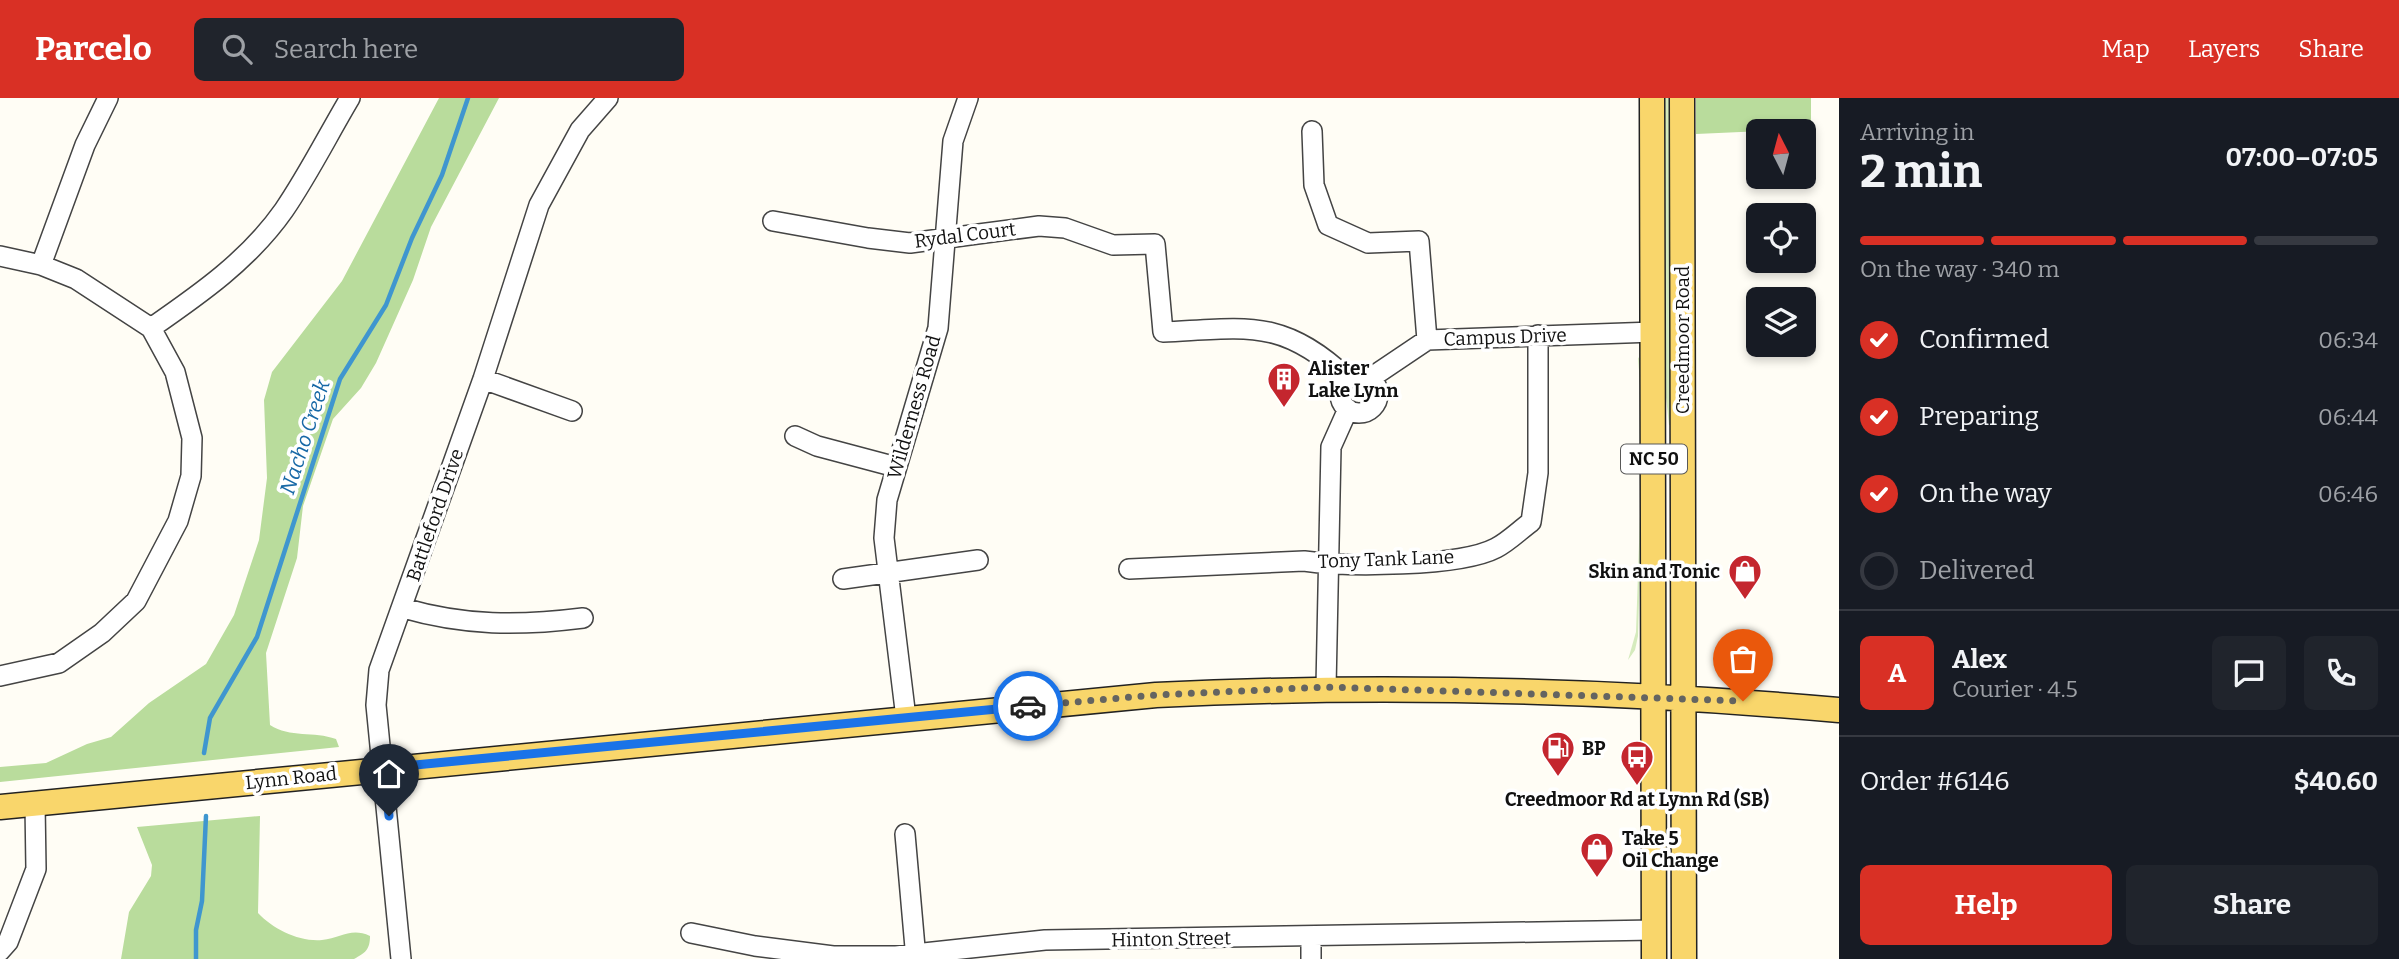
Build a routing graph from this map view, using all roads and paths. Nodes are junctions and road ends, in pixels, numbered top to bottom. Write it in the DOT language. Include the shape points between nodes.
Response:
graph roads {
  1 [pos="108,98"];
  2 [pos="349,98"];
  3 [pos="608,98"];
  4 [pos="968,98"];
  5 [pos="1652,98"];
  6 [pos="1682,98"];
  7 [pos="1312,131"];
  8 [pos="773,221"];
  9 [pos="943,240"];
  10 [pos="0,256"];
  11 [pos="41,265"];
  12 [pos="151,328"];
  13 [pos="1654,332"];
  14 [pos="1538,335"];
  15 [pos="1427,340"];
  16 [pos="483,379"];
  17 [pos="1348,379"];
  18 [pos="1369,379"];
  19 [pos="1348,410"];
  20 [pos="572,411"];
  21 [pos="795,436"];
  22 [pos="896,467"];
  23 [pos="978,561"];
  24 [pos="1329,565"];
  25 [pos="1129,569"];
  26 [pos="887,571"];
  27 [pos="843,579"];
  28 [pos="402,608"];
  29 [pos="583,618"];
  30 [pos="0,676"];
  31 [pos="1326,687"];
  32 [pos="1653,696"];
  33 [pos="1684,697"];
  34 [pos="1839,710"];
  35 [pos="905,718"];
  36 [pos="384,768"];
  37 [pos="35,804"];
  38 [pos="0,807"];
  39 [pos="905,834"];
  40 [pos="1654,930"];
  41 [pos="691,933"];
  42 [pos="1311,937"];
  43 [pos="0,951"];
  44 [pos="916,957"];
  45 [pos="401,959"];
  46 [pos="1311,959"];
  47 [pos="1654,959"];
  48 [pos="1684,959"];
  1 -- 11 [label="street" via="85,145"];
  2 -- 12 [label="street" via="284,210 246,255"];
  3 -- 16 [label="street, Battleford Drive" via="580,130 538,205"];
  4 -- 9 [label="street, Wilderness Road" via="953,141"];
  5 -- 13 [label="main road, Creedmoor Road / NC 50"];
  6 -- 33 [label="main road, Creedmoor Road / NC 50"];
  7 -- 15 [label="street" via="1314,185 1328,225 1368,243 1419,241"];
  8 -- 9 [label="street, Rydal Court" via="910,243"];
  9 -- 17 [label="street, Rydal Court" via="1039,226 1065,228 1113,245 1155,244 1163,332 1245,328 1276,332 1307,346"];
  9 -- 22 [label="street, Wilderness Road" via="937,328"];
  10 -- 11 [label="street"];
  11 -- 12 [label="street" via="76,279"];
  12 -- 30 [label="street" via="176,372 192,438 191,476 178,521 136,601 102,633 59,663"];
  13 -- 14 [label="street, Campus Drive"];
  13 -- 32 [label="main road, Creedmoor Road / NC 50"];
  14 -- 15 [label="street, Campus Drive"];
  14 -- 24 [label="street, Tony Tank Lane" via="1538,473 1531,522 1495,549 1452,559"];
  15 -- 18 [label="street, Campus Drive"];
  16 -- 20 [label="street"];
  16 -- 28 [label="street, Battleford Drive"];
  17 -- 18 [label="street"];
  17 -- 19 [label="street" via="1340,397"];
  18 -- 19 [label="street" via="1378,389 1376,404 1363,413"];
  19 -- 24 [label="street" via="1331,447"];
  21 -- 22 [label="street"];
  22 -- 26 [label="street, Wilderness Road" via="887,500"];
  23 -- 26 [label="street"];
  24 -- 25 [label="street, Tony Tank Lane" via="1304,561"];
  24 -- 31 [label="street"];
  26 -- 27 [label="street"];
  26 -- 35 [label="street, Wilderness Road"];
  28 -- 29 [label="street" via="472,624"];
  28 -- 36 [label="street, Battleford Drive" via="379,670 376,705"];
  31 -- 32 [label="main road, Lynn Road"];
  31 -- 35 [label="main road, Lynn Road" via="1156,695"];
  32 -- 33 [label="main road, Lynn Road"];
  32 -- 40 [label="main road, Creedmoor Road / NC 50"];
  33 -- 34 [label="main road, Lynn Road"];
  33 -- 48 [label="main road, Creedmoor Road / NC 50"];
  35 -- 36 [label="main road, Lynn Road"];
  36 -- 37 [label="main road, Lynn Road"];
  36 -- 45 [label="street, Battleford Drive"];
  37 -- 38 [label="main road, Lynn Road"];
  37 -- 43 [label="street" via="36,869 8,942"];
  39 -- 44 [label="street"];
  40 -- 42 [label="street, Hinton Street"];
  40 -- 47 [label="main road, Creedmoor Road / NC 50"];
  41 -- 44 [label="street, Hinton Street" via="834,956"];
  42 -- 44 [label="street, Hinton Street" via="1015,941"];
  42 -- 46 [label="street"];
}
